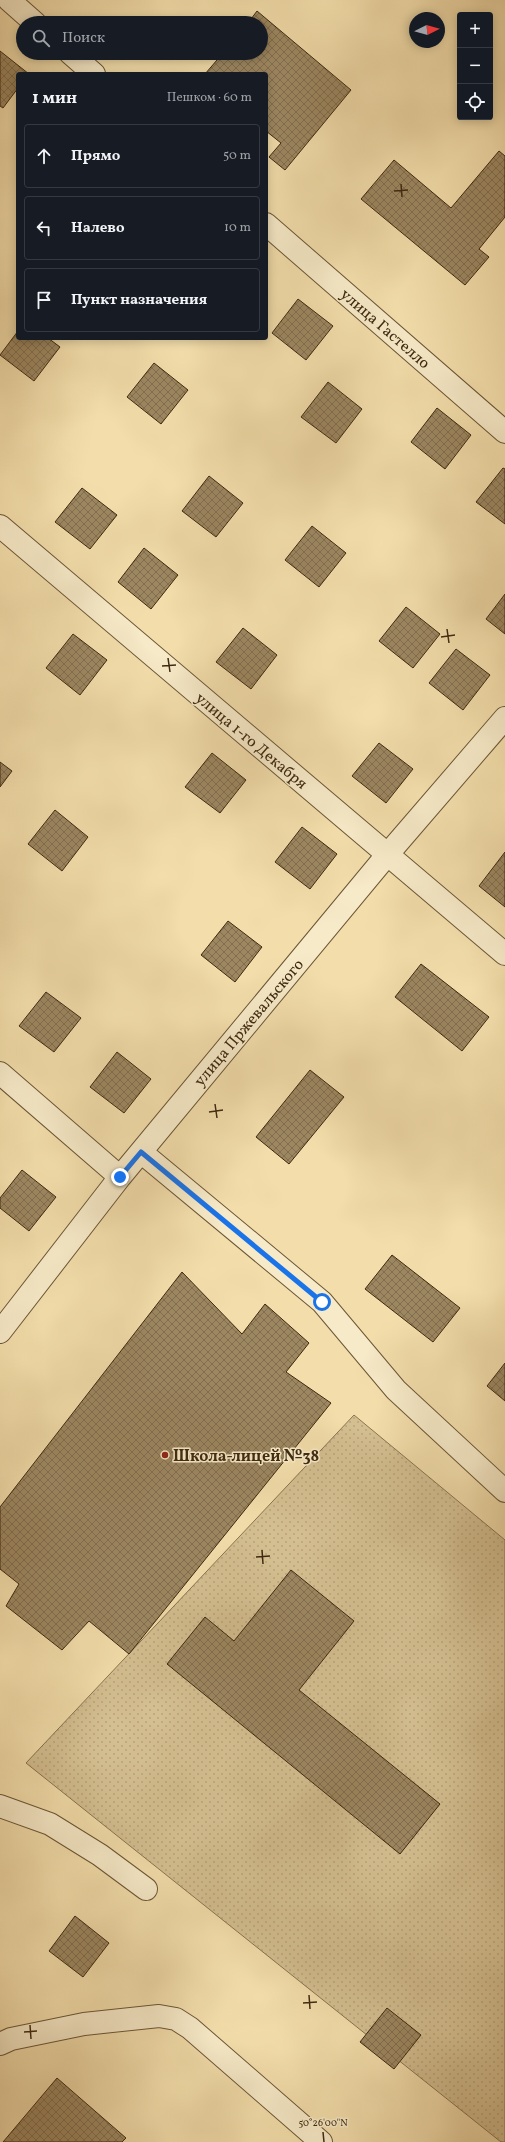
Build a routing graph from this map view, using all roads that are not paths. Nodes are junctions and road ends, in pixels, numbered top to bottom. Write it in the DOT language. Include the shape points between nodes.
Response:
graph roads {
  1 [pos="9,0"];
  2 [pos="27,16"];
  3 [pos="78,60"];
  4 [pos="92,72"];
  5 [pos="268,226"];
  6 [pos="505,432"];
  7 [pos="0,526"];
  8 [pos="505,718"];
  9 [pos="387,855"];
  10 [pos="505,954"];
  11 [pos="0,1074"];
  12 [pos="141,1152"];
  13 [pos="120,1177"];
  14 [pos="0,1332"];
  15 [pos="505,1491"];
  16 [pos="0,1806"];
  17 [pos="146,1889"];
  18 [pos="0,2044"];
  19 [pos="320,2142"];
  1 -- 2 [label="street"];
  3 -- 4 [label="street"];
  5 -- 6 [label="street, улица Гастелло"];
  7 -- 9 [label="street, улица 1-го Декабря"];
  8 -- 9 [label="street, улица Пржевальского"];
  9 -- 10 [label="street, улица 1-го Декабря"];
  9 -- 12 [label="street, улица Пржевальского"];
  11 -- 13 [label="street"];
  12 -- 13 [label="street, улица Пржевальского"];
  12 -- 15 [label="street" via="322,1302 396,1390"];
  13 -- 14 [label="street, улица Пржевальского"];
  16 -- 17 [label="street" via="50,1824 100,1855"];
  18 -- 19 [label="street" via="11,2039 84,2024 159,2016 176,2019 190,2028"];
}
